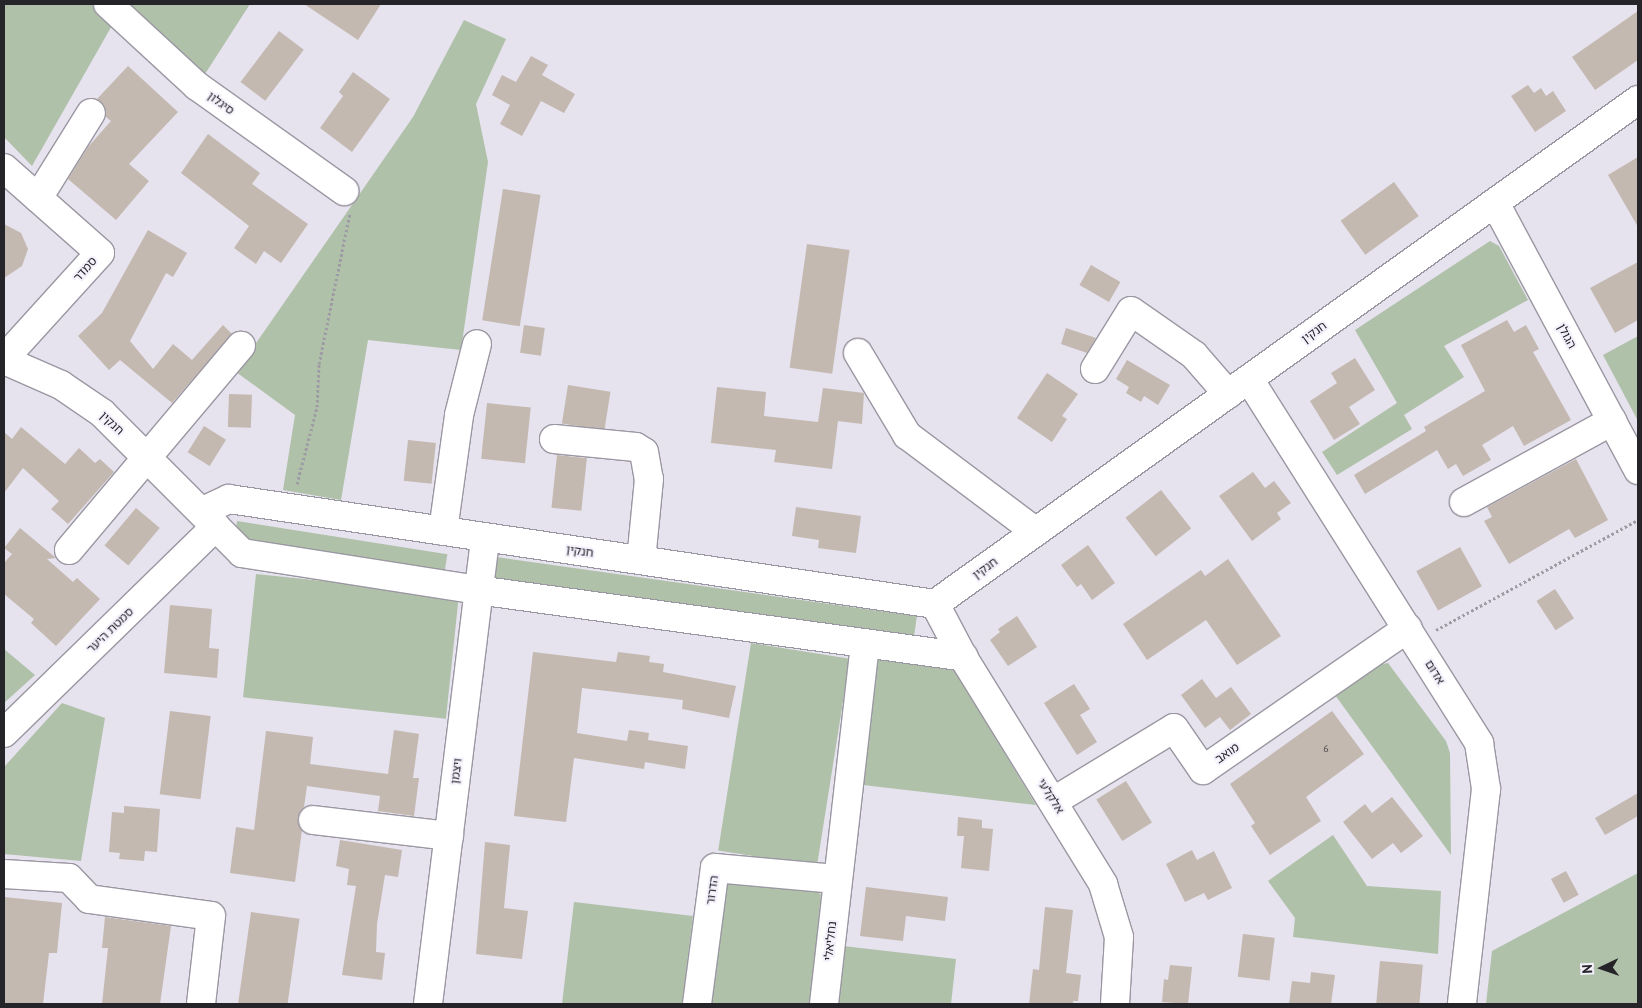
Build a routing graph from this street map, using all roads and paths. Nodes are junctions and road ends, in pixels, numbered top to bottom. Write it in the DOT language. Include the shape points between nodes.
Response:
graph roads {
  1 [pos="108,4"];
  2 [pos="1638,100"];
  3 [pos="91,113"];
  4 [pos="4,168"];
  5 [pos="344,191"];
  6 [pos="38,198"];
  7 [pos="1495,202"];
  8 [pos="477,344"];
  9 [pos="241,346"];
  10 [pos="858,353"];
  11 [pos="7,367"];
  12 [pos="1095,369"];
  13 [pos="1239,386"];
  14 [pos="1612,421"];
  15 [pos="554,439"];
  16 [pos="147,457"];
  17 [pos="1638,470"];
  18 [pos="1464,502"];
  19 [pos="290,509"];
  20 [pos="209,518"];
  21 [pos="1638,520"];
  22 [pos="442,531"];
  23 [pos="1036,532"];
  24 [pos="485,537"];
  25 [pos="69,550"];
  26 [pos="641,560"];
  27 [pos="477,590"];
  28 [pos="935,604"];
  29 [pos="1412,635"];
  30 [pos="865,644"];
  31 [pos="963,657"];
  32 [pos="4,733"];
  33 [pos="1054,801"];
  34 [pos="313,820"];
  35 [pos="449,836"];
  36 [pos="4,874"];
  37 [pos="836,879"];
  38 [pos="201,1004"];
  39 [pos="428,1004"];
  40 [pos="696,1004"];
  41 [pos="824,1004"];
  42 [pos="1115,1004"];
  43 [pos="1462,1004"];
  1 -- 5 [label="street, סיגלון" via="197,86"];
  2 -- 7 [label="street, חנקין"];
  3 -- 6 [label="street"];
  4 -- 6 [label="street, סמדר"];
  5 -- 19 [label="path" via="350,214 319,364 317,407"];
  6 -- 11 [label="street, סמדר" via="100,252"];
  7 -- 13 [label="street, חנקין"];
  7 -- 14 [label="street, הגולן"];
  8 -- 22 [label="street" via="459,416"];
  9 -- 16 [label="street"];
  10 -- 23 [label="street" via="907,435"];
  11 -- 16 [label="street, חנקין" via="61,385 102,413"];
  12 -- 13 [label="street, אדום" via="1131,311"];
  13 -- 23 [label="street, חנקין"];
  13 -- 29 [label="street, אדום"];
  14 -- 17 [label="street, הגולן"];
  14 -- 18 [label="street"];
  15 -- 26 [label="street" via="636,447 644,452 649,478"];
  16 -- 20 [label="street, חנקין"];
  16 -- 25 [label="street"];
  19 -- 20 [label="street, חנקין" via="229,499"];
  19 -- 22 [label="street, חנקין"];
  20 -- 27 [label="street, חנקין" via="242,553"];
  20 -- 32 [label="street, סמטת היער"];
  21 -- 29 [label="path"];
  22 -- 24 [label="street, חנקין"];
  23 -- 28 [label="street, חנקין"];
  24 -- 26 [label="street, חנקין"];
  24 -- 27 [label="street, ויצמן"];
  26 -- 28 [label="street, חנקין"];
  27 -- 30 [label="street, חנקין"];
  27 -- 35 [label="street, ויצמן"];
  28 -- 31 [label="street, אלקלעי"];
  29 -- 33 [label="street, מואב" via="1203,770 1174,728"];
  29 -- 43 [label="street, אדום" via="1474,732 1485,767 1486,789"];
  30 -- 31 [label="street, חנקין"];
  30 -- 37 [label="street, נחליאלי"];
  31 -- 33 [label="street, אלקלעי"];
  33 -- 42 [label="street, אלקלעי" via="1097,872 1112,906 1119,947"];
  34 -- 35 [label="street"];
  35 -- 39 [label="street, ויצמן"];
  36 -- 38 [label="street" via="69,878 89,898 211,916"];
  37 -- 40 [label="street, הדרור" via="714,868"];
  37 -- 41 [label="street, נחליאלי"];
}
